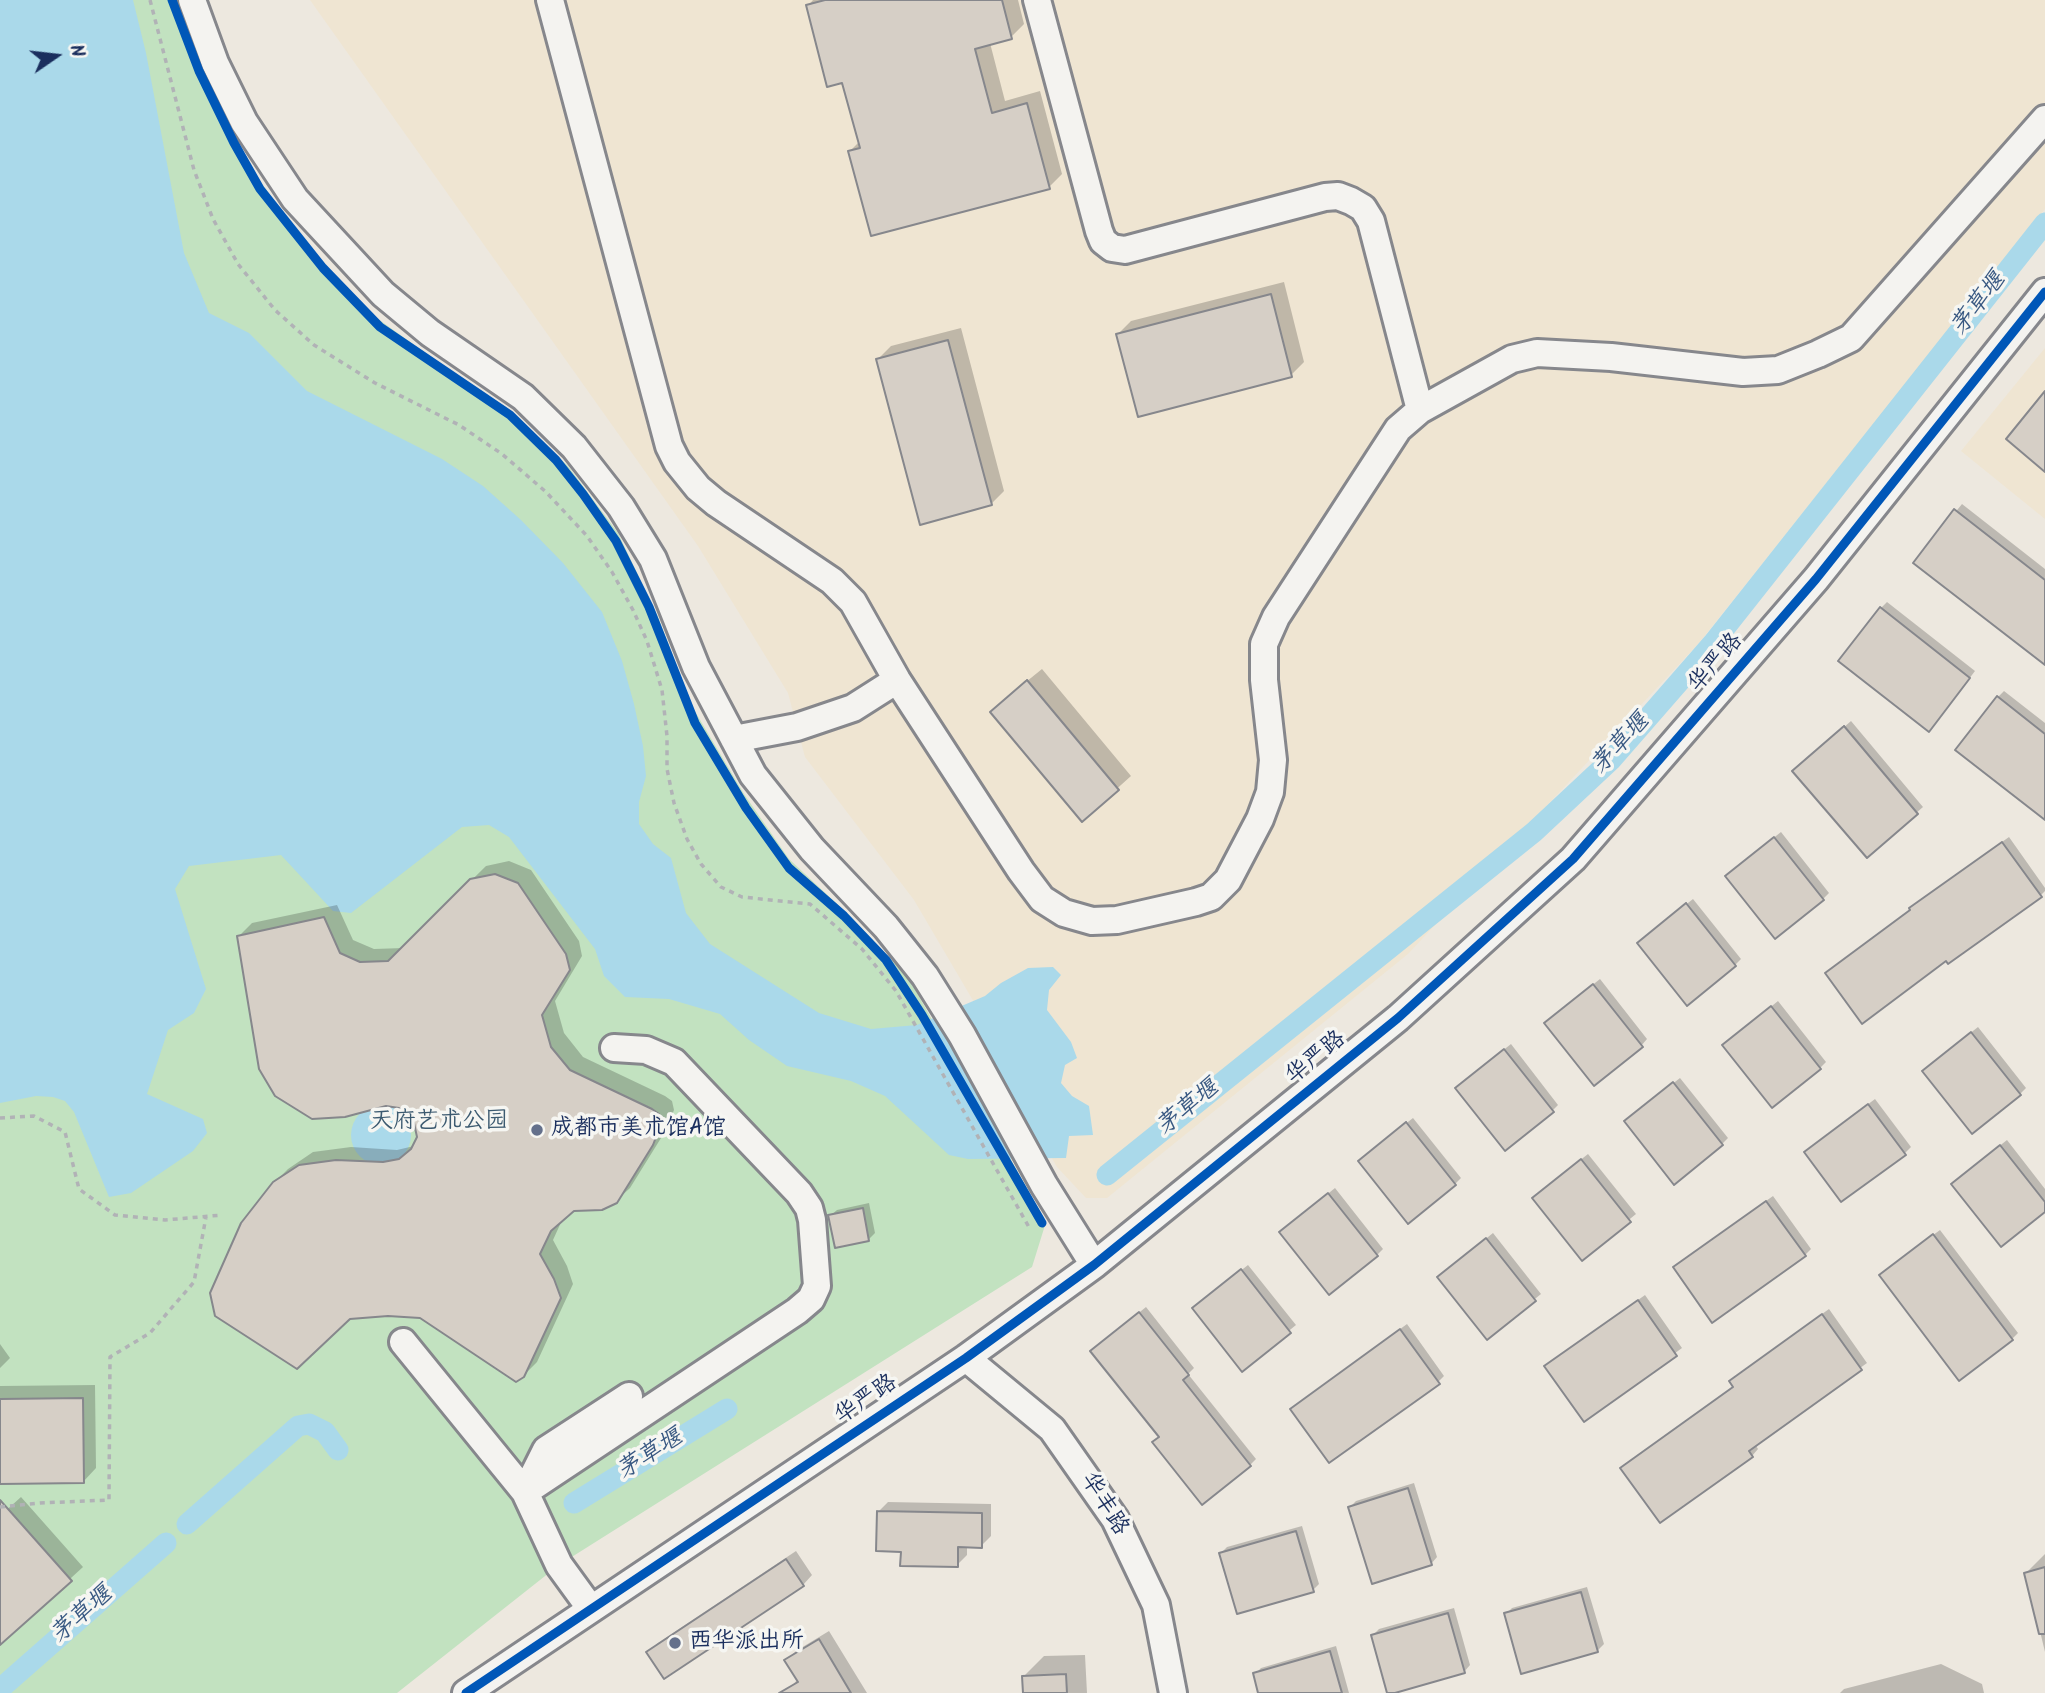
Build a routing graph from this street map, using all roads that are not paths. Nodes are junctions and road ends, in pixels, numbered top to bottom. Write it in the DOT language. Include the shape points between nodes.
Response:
graph roads {
  1 [pos="192,0"];
  2 [pos="550,0"];
  3 [pos="1037,0"];
  4 [pos="2045,119"];
  5 [pos="2045,292"];
  6 [pos="1420,410"];
  7 [pos="897,680"];
  8 [pos="734,739"];
  9 [pos="614,1048"];
  10 [pos="1094,1265"];
  11 [pos="403,1342"];
  12 [pos="966,1358"];
  13 [pos="629,1396"];
  14 [pos="525,1492"];
  15 [pos="591,1609"];
  16 [pos="466,1693"];
  17 [pos="1173,1693"];
  1 -- 8 [label="street" via="215,63 244,122 295,199 383,294 430,333 523,397 574,447 621,507 653,559 696,667"];
  2 -- 7 [label="street" via="677,462 716,503 832,581 853,602"];
  3 -- 6 [label="street" via="1103,240 1112,248 1125,250 1325,197 1351,201 1363,208 1371,221"];
  4 -- 6 [label="street" via="1851,338 1818,354 1778,370 1743,372 1537,353 1512,359"];
  5 -- 10 [label="street, 华严路" via="1816,579 1573,859 1398,1018"];
  6 -- 7 [label="street" via="1398,429 1276,617 1264,644 1273,760 1270,792 1228,880 1211,897 1117,920 1092,921 1064,913 1042,899"];
  7 -- 8 [label="street" via="853,708 797,727"];
  8 -- 10 [label="street" via="753,775 804,839 925,976"];
  9 -- 14 [label="street" via="646,1049 674,1062 799,1193 813,1220 817,1286 797,1311"];
  10 -- 12 [label="street, 华严路"];
  11 -- 14 [label="street"];
  12 -- 15 [label="street, 华严路"];
  12 -- 17 [label="street, 华丰路" via="1052,1429 1115,1519 1156,1605"];
  13 -- 14 [label="street" via="546,1450"];
  14 -- 15 [label="street" via="559,1565"];
  15 -- 16 [label="street, 华严路"];
}
